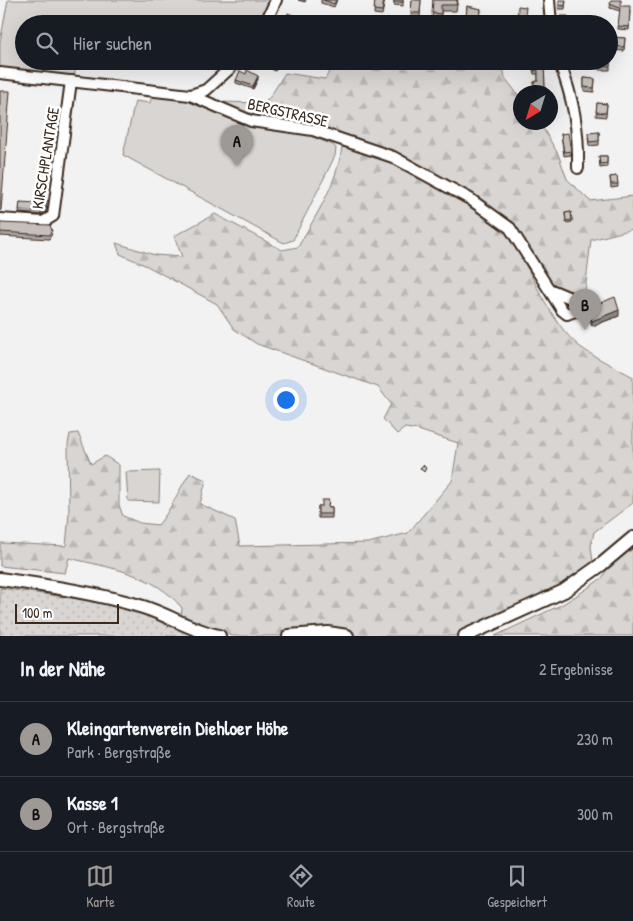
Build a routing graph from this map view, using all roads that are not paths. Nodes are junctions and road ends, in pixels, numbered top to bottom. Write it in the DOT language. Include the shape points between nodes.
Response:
graph roads {
  1 [pos="276,0"];
  2 [pos="549,0"];
  3 [pos="269,15"];
  4 [pos="550,15"];
  5 [pos="228,70"];
  6 [pos="563,70"];
  7 [pos="0,72"];
  8 [pos="71,81"];
  9 [pos="190,95"];
  10 [pos="578,168"];
  11 [pos="0,219"];
  12 [pos="549,289"];
  13 [pos="633,538"];
  14 [pos="0,579"];
  15 [pos="218,636"];
  16 [pos="289,636"];
  17 [pos="347,636"];
  18 [pos="465,636"];
  1 -- 3 [label="street"];
  2 -- 4 [label="street"];
  5 -- 9 [label="street" via="206,90"];
  6 -- 10 [label="street" via="578,128"];
  7 -- 8 [label="street, BERGSTRASSE"];
  8 -- 9 [label="street, BERGSTRASSE"];
  8 -- 11 [label="street, KIRSCHPLANTAGE" via="54,216 43,222"];
  9 -- 12 [label="street, BERGSTRASSE" via="251,121 313,130 403,162 470,199 510,228"];
  13 -- 18 [label="main road" via="564,591"];
  14 -- 15 [label="main road" via="145,607"];
  16 -- 17 [label="main road" via="328,633"];
}
